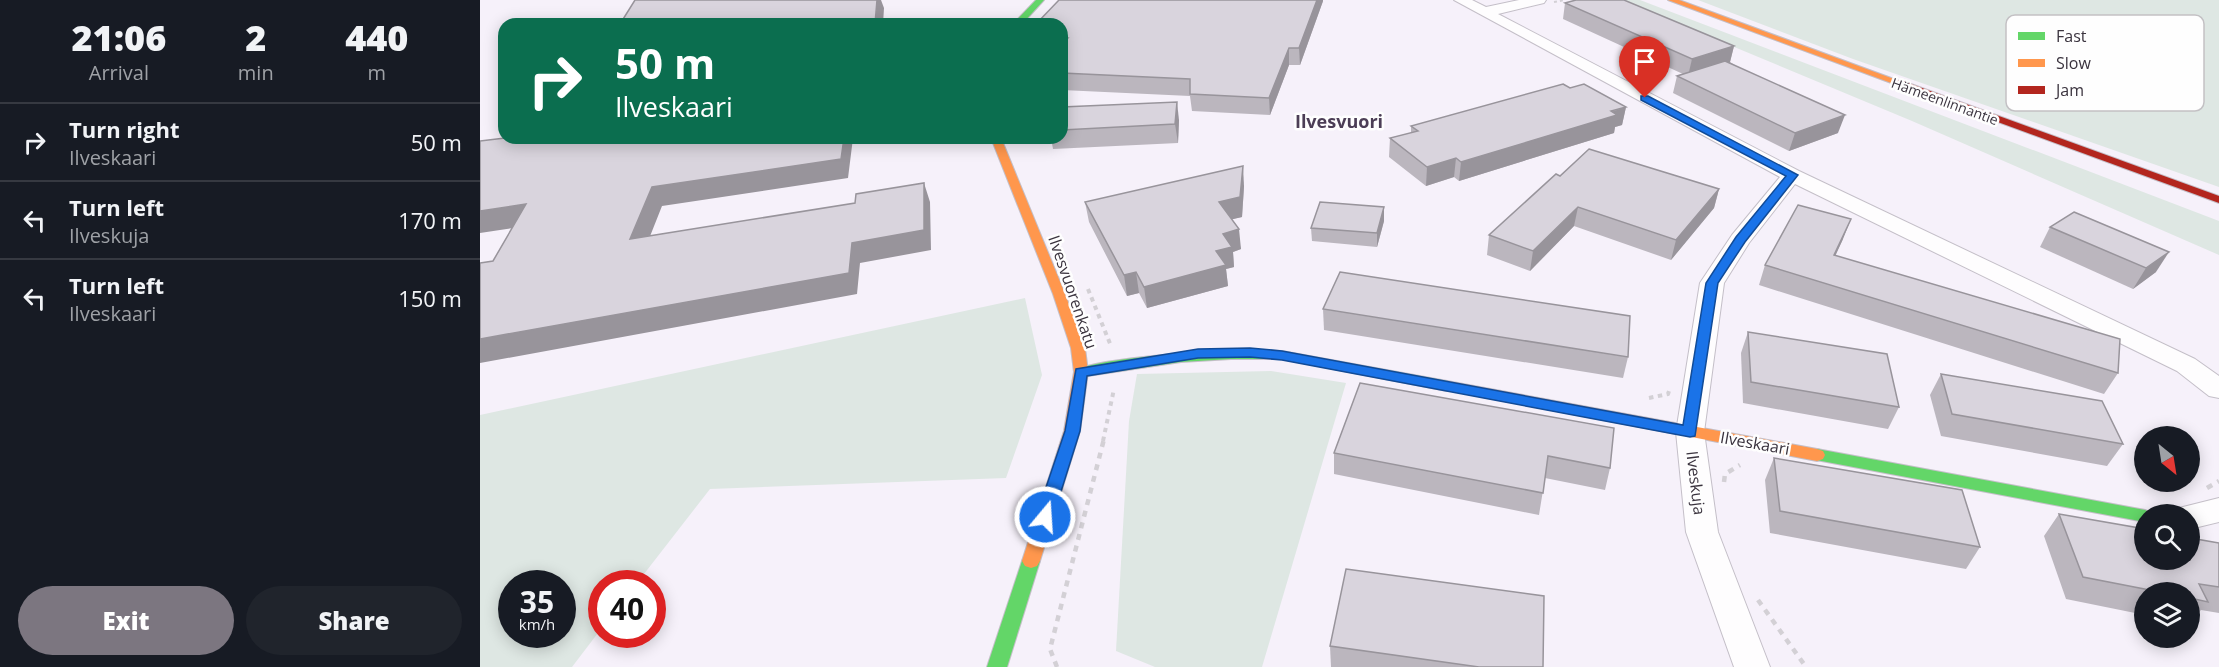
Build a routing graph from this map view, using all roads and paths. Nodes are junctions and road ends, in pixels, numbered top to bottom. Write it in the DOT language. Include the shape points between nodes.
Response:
graph roads {
  1 [pos="1040,0"];
  2 [pos="1461,0"];
  3 [pos="1539,0"];
  4 [pos="1672,0"];
  5 [pos="1485,12"];
  6 [pos="1023,18"];
  7 [pos="998,144"];
  8 [pos="1792,175"];
  9 [pos="2219,200"];
  10 [pos="1112,346"];
  11 [pos="1122,347"];
  12 [pos="1081,372"];
  13 [pos="1671,386"];
  14 [pos="2219,389"];
  15 [pos="1646,398"];
  16 [pos="1690,432"];
  17 [pos="1746,441"];
  18 [pos="1721,492"];
  19 [pos="2219,510"];
  20 [pos="2134,514"];
  21 [pos="2200,515"];
  22 [pos="1755,593"];
  23 [pos="997,667"];
  24 [pos="1752,667"];
  25 [pos="1806,667"];
  1 -- 6 [label="street"];
  2 -- 5 [label="street"];
  3 -- 5 [label="street"];
  4 -- 9 [label="street, Hämeenlinnantie"];
  5 -- 8 [label="street"];
  7 -- 12 [label="street, Ilvesvuorenkatu" via="1059,294 1078,348"];
  8 -- 14 [label="street" via="2186,365"];
  8 -- 16 [label="street, Ilveskuja" via="1740,240 1712,283"];
  10 -- 11 [label="path"];
  12 -- 16 [label="street, Ilveskaari" via="1198,354 1282,355"];
  12 -- 23 [label="street, Ilvesvuorenkatu" via="1072,431"];
  13 -- 15 [label="path" via="1668,394"];
  16 -- 17 [label="street, Ilveskaari"];
  16 -- 24 [label="street, Ilveskuja" via="1702,532"];
  17 -- 18 [label="path" via="1746,462 1725,474"];
  17 -- 20 [label="street, Ilveskaari"];
  19 -- 21 [label="street"];
  22 -- 25 [label="path"];
}
